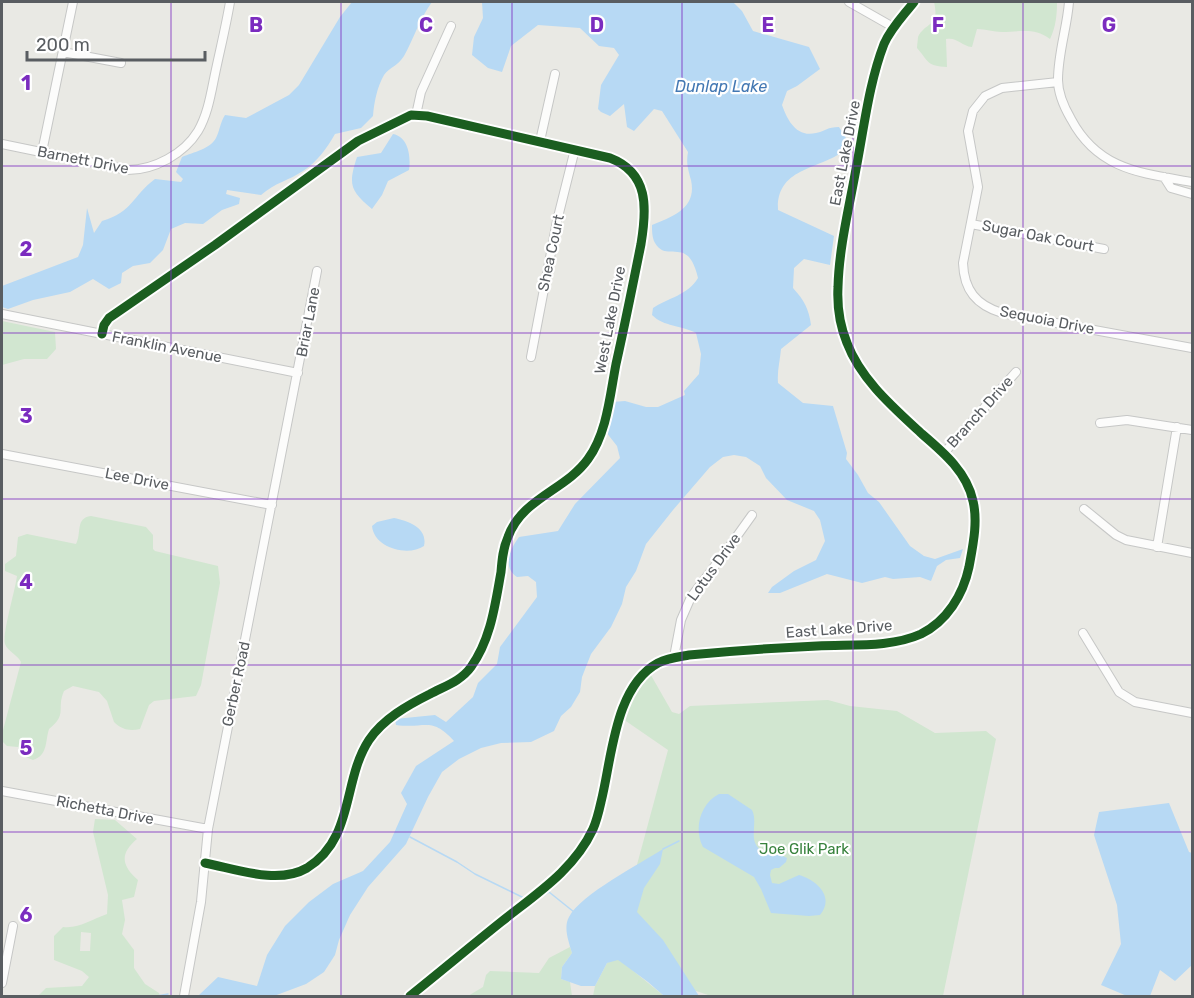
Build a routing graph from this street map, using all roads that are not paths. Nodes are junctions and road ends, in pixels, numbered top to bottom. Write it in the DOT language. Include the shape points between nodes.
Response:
graph roads {
  1 [pos="73,2"];
  2 [pos="230,2"];
  3 [pos="849,2"];
  4 [pos="915,2"];
  5 [pos="1069,2"];
  6 [pos="451,26"];
  7 [pos="893,27"];
  8 [pos="63,52"];
  9 [pos="121,63"];
  10 [pos="555,74"];
  11 [pos="1058,82"];
  12 [pos="416,115"];
  13 [pos="540,141"];
  14 [pos="2,144"];
  15 [pos="575,149"];
  16 [pos="42,153"];
  17 [pos="1164,177"];
  18 [pos="1192,182"];
  19 [pos="1192,194"];
  20 [pos="971,224"];
  21 [pos="1104,249"];
  22 [pos="317,271"];
  23 [pos="2,314"];
  24 [pos="102,334"];
  25 [pos="1192,348"];
  26 [pos="531,357"];
  27 [pos="1016,372"];
  28 [pos="298,373"];
  29 [pos="1100,423"];
  30 [pos="1177,427"];
  31 [pos="1192,430"];
  32 [pos="944,453"];
  33 [pos="2,454"];
  34 [pos="272,505"];
  35 [pos="1084,509"];
  36 [pos="752,514"];
  37 [pos="1157,547"];
  38 [pos="1192,553"];
  39 [pos="1083,633"];
  40 [pos="674,657"];
  41 [pos="1192,713"];
  42 [pos="2,791"];
  43 [pos="208,829"];
  44 [pos="205,863"];
  45 [pos="13,926"];
  46 [pos="2,983"];
  47 [pos="184,996"];
  48 [pos="410,996"];
  1 -- 8 [label="street"];
  2 -- 16 [label="street, Barnett Drive" via="206,113 197,133 180,150 155,165 137,170"];
  3 -- 7 [label="street"];
  4 -- 7 [label="street, East Lake Drive"];
  5 -- 11 [label="street"];
  6 -- 12 [label="street" via="421,92"];
  7 -- 32 [label="street, East Lake Drive" via="878,62 864,127 838,274 838,305 847,344 860,369"];
  8 -- 9 [label="street"];
  8 -- 16 [label="street"];
  10 -- 13 [label="street"];
  11 -- 17 [label="street" via="1072,120 1098,153 1124,168"];
  11 -- 20 [label="street, Sequoia Drive" via="1002,88 976,105 968,131 978,187"];
  12 -- 13 [label="street, West Lake Drive"];
  12 -- 24 [label="street" via="358,141 109,318"];
  13 -- 15 [label="street, West Lake Drive"];
  14 -- 16 [label="street, Barnett Drive"];
  15 -- 26 [label="street, Shea Court"];
  15 -- 44 [label="street, West Lake Drive" via="610,158 629,169 640,184 644,203 641,244 608,406 595,448 580,469 535,501 512,528 492,620 472,666 458,679 394,715 369,740 358,764 341,826 322,855 309,867 285,876"];
  17 -- 18 [label="street"];
  17 -- 19 [label="street" via="1170,188"];
  20 -- 21 [label="street, Sugar Oak Court"];
  20 -- 25 [label="street, Sequoia Drive" via="964,275 973,297 989,308"];
  22 -- 28 [label="street, Briar Lane"];
  23 -- 24 [label="street, Franklin Avenue"];
  24 -- 28 [label="street, Franklin Avenue"];
  27 -- 32 [label="street, Branch Drive"];
  28 -- 34 [label="street, Gerber Road"];
  29 -- 30 [label="street" via="1127,420"];
  30 -- 31 [label="street"];
  30 -- 37 [label="street"];
  32 -- 40 [label="street, East Lake Drive" via="970,489 975,525 964,583 940,621 899,640"];
  33 -- 34 [label="street, Lee Drive"];
  34 -- 43 [label="street, Gerber Road"];
  35 -- 37 [label="street" via="1116,535"];
  36 -- 40 [label="street, Lotus Drive" via="691,597 681,620"];
  37 -- 38 [label="street"];
  39 -- 41 [label="street" via="1119,692 1127,698"];
  40 -- 48 [label="street, East Lake Drive" via="648,670 627,699 595,825 572,862"];
  42 -- 43 [label="street, Richetta Drive"];
  43 -- 44 [label="street, Gerber Road"];
  44 -- 47 [label="street, Gerber Road"];
  45 -- 46 [label="street"];
}
